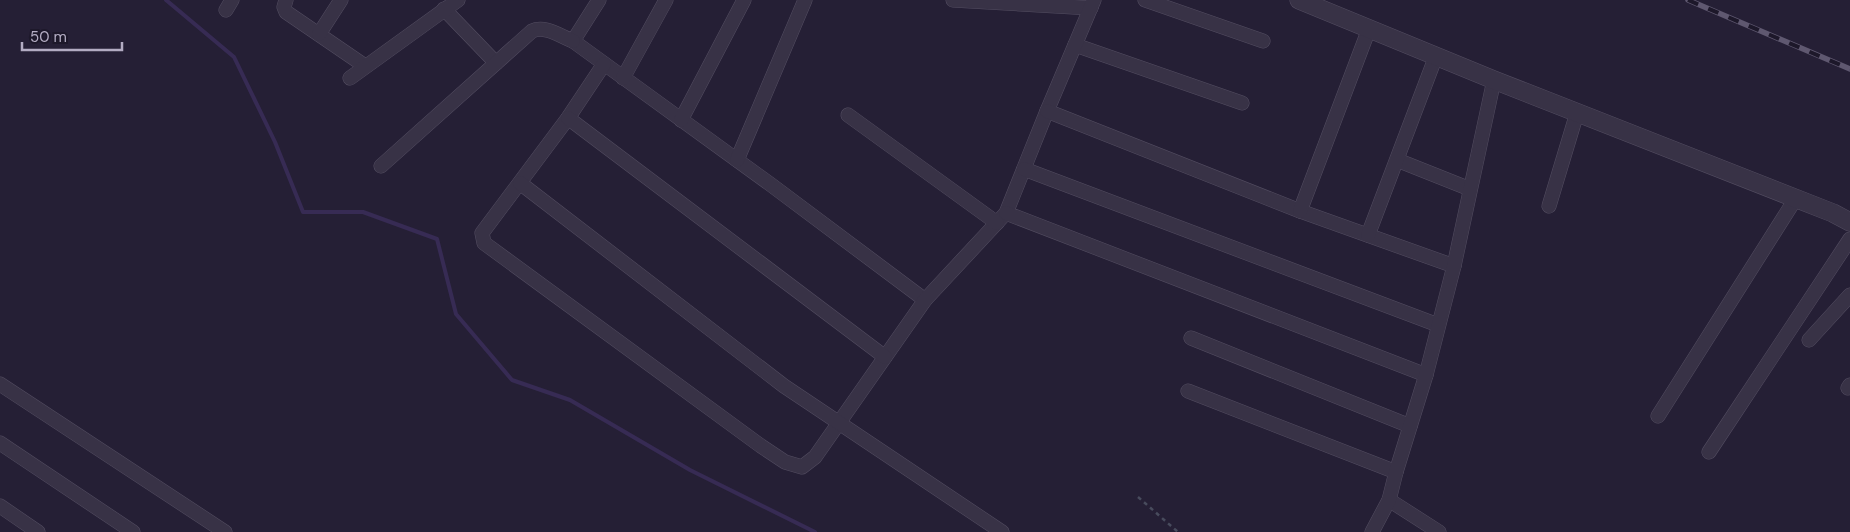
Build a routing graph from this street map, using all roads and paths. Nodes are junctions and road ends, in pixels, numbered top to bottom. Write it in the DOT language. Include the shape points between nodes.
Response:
graph roads {
  1 [pos="286,0"];
  2 [pos="341,0"];
  3 [pos="599,0"];
  4 [pos="666,0"];
  5 [pos="744,0"];
  6 [pos="805,0"];
  7 [pos="953,0"];
  8 [pos="1145,0"];
  9 [pos="1298,0"];
  10 [pos="453,3"];
  11 [pos="1093,4"];
  12 [pos="1369,29"];
  13 [pos="320,34"];
  14 [pos="573,41"];
  15 [pos="1263,41"];
  16 [pos="1075,45"];
  17 [pos="1436,56"];
  18 [pos="496,63"];
  19 [pos="604,64"];
  20 [pos="365,66"];
  21 [pos="350,78"];
  22 [pos="623,78"];
  23 [pos="1494,80"];
  24 [pos="1242,103"];
  25 [pos="1047,111"];
  26 [pos="1577,113"];
  27 [pos="848,116"];
  28 [pos="568,118"];
  29 [pos="681,120"];
  30 [pos="737,160"];
  31 [pos="1396,160"];
  32 [pos="381,166"];
  33 [pos="1024,169"];
  34 [pos="520,184"];
  35 [pos="1470,189"];
  36 [pos="1796,198"];
  37 [pos="1549,206"];
  38 [pos="1300,211"];
  39 [pos="1001,218"];
  40 [pos="1850,222"];
  41 [pos="1368,235"];
  42 [pos="1850,239"];
  43 [pos="1454,266"];
  44 [pos="1850,296"];
  45 [pos="925,300"];
  46 [pos="1438,325"];
  47 [pos="1191,338"];
  48 [pos="1809,340"];
  49 [pos="884,358"];
  50 [pos="1426,375"];
  51 [pos="0,384"];
  52 [pos="1188,391"];
  53 [pos="1658,416"];
  54 [pos="838,423"];
  55 [pos="1410,426"];
  56 [pos="0,443"];
  57 [pos="1709,452"];
  58 [pos="1396,472"];
  59 [pos="1138,497"];
  60 [pos="1389,500"];
  61 [pos="0,506"];
  62 [pos="38,532"];
  63 [pos="133,532"];
  64 [pos="226,532"];
  65 [pos="1002,532"];
  66 [pos="1178,532"];
  67 [pos="1372,532"];
  68 [pos="1437,532"];
  1 -- 13 [label="street" via="286,12"];
  2 -- 13 [label="street"];
  3 -- 14 [label="street"];
  4 -- 22 [label="street"];
  5 -- 29 [label="street"];
  6 -- 30 [label="street"];
  7 -- 11 [label="street"];
  8 -- 15 [label="street"];
  9 -- 12 [label="street"];
  10 -- 18 [label="street"];
  10 -- 20 [label="street"];
  11 -- 16 [label="street"];
  12 -- 17 [label="street"];
  12 -- 38 [label="street"];
  13 -- 20 [label="street"];
  14 -- 18 [label="street" via="539,28"];
  14 -- 19 [label="street"];
  16 -- 24 [label="street"];
  16 -- 25 [label="street"];
  17 -- 23 [label="street"];
  17 -- 31 [label="street"];
  18 -- 32 [label="street"];
  19 -- 22 [label="street"];
  19 -- 28 [label="street"];
  20 -- 21 [label="street"];
  22 -- 29 [label="street"];
  23 -- 26 [label="street"];
  23 -- 35 [label="street"];
  25 -- 33 [label="street"];
  25 -- 38 [label="street"];
  26 -- 36 [label="street"];
  26 -- 37 [label="street"];
  27 -- 39 [label="street"];
  28 -- 34 [label="street"];
  28 -- 49 [label="street"];
  29 -- 30 [label="street"];
  30 -- 45 [label="street"];
  31 -- 35 [label="street"];
  31 -- 41 [label="street"];
  33 -- 39 [label="street"];
  33 -- 46 [label="street"];
  34 -- 54 [label="street" via="784,386"];
  34 -- 54 [label="street" via="482,233 484,243 785,462 802,467 815,456"];
  35 -- 43 [label="street"];
  36 -- 40 [label="street"];
  36 -- 53 [label="street"];
  38 -- 41 [label="street"];
  39 -- 45 [label="street"];
  39 -- 50 [label="street"];
  41 -- 43 [label="street"];
  42 -- 57 [label="street"];
  43 -- 46 [label="street"];
  44 -- 48 [label="street"];
  45 -- 49 [label="street"];
  46 -- 50 [label="street"];
  47 -- 55 [label="street"];
  49 -- 54 [label="street"];
  50 -- 55 [label="street"];
  51 -- 64 [label="street"];
  52 -- 58 [label="street"];
  54 -- 65 [label="street"];
  55 -- 58 [label="street"];
  56 -- 63 [label="street"];
  58 -- 60 [label="street"];
  59 -- 66 [label="path"];
  60 -- 67 [label="street"];
  60 -- 68 [label="street"];
  61 -- 62 [label="street"];
}
